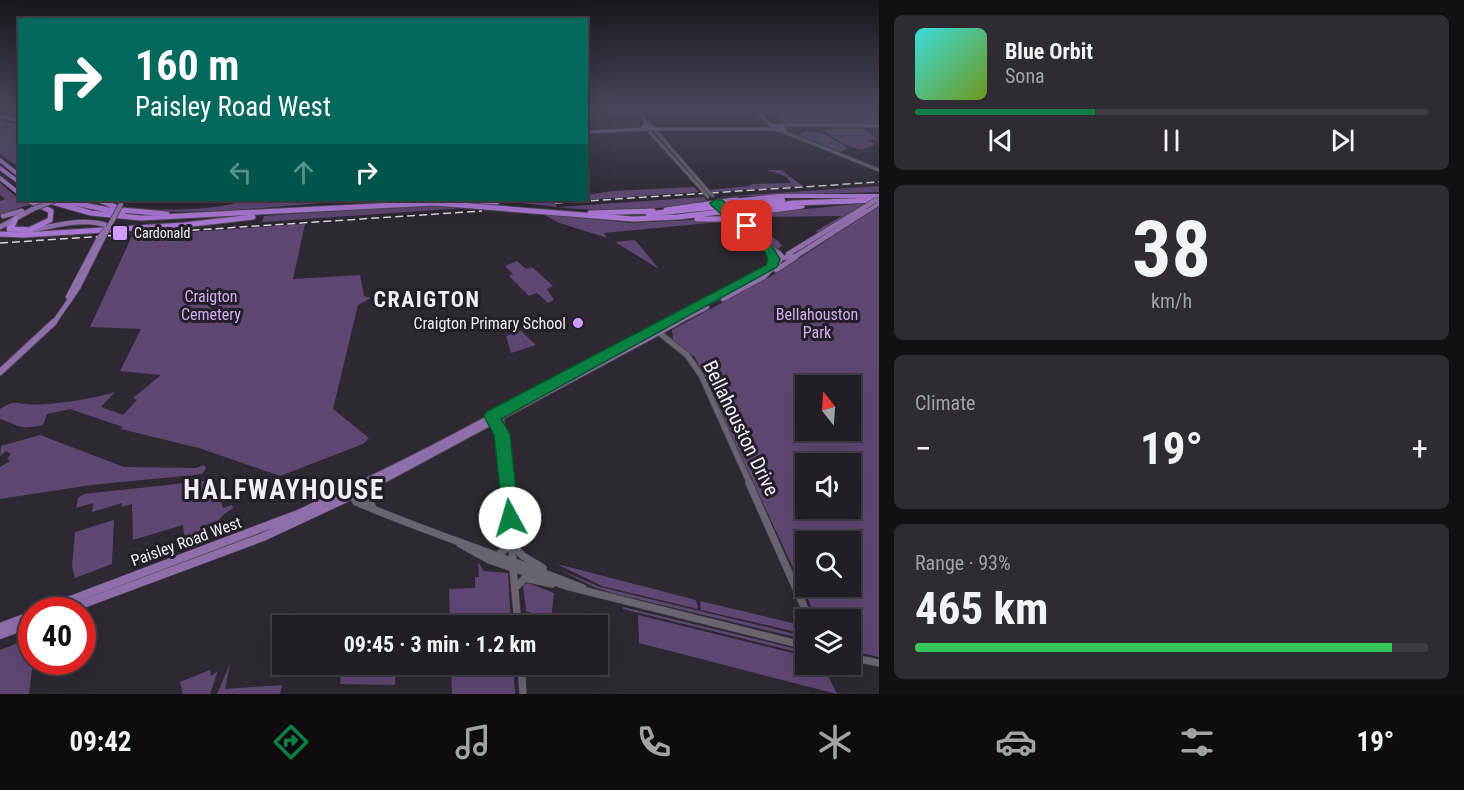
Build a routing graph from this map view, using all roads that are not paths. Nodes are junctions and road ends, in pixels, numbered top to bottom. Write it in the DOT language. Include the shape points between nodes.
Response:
graph roads {
  1 [pos="657,140"];
  2 [pos="662,140"];
  3 [pos="806,140"];
  4 [pos="0,159"];
  5 [pos="0,168"];
  6 [pos="18,169"];
  7 [pos="879,170"];
  8 [pos="18,174"];
  9 [pos="0,178"];
  10 [pos="18,182"];
  11 [pos="18,192"];
  12 [pos="713,199"];
  13 [pos="878,200"];
  14 [pos="30,201"];
  15 [pos="49,201"];
  16 [pos="52,201"];
  17 [pos="60,201"];
  18 [pos="102,201"];
  19 [pos="383,201"];
  20 [pos="475,201"];
  21 [pos="863,201"];
  22 [pos="121,202"];
  23 [pos="32,208"];
  24 [pos="313,209"];
  25 [pos="524,209"];
  26 [pos="864,209"];
  27 [pos="759,211"];
  28 [pos="590,213"];
  29 [pos="167,214"];
  30 [pos="729,214"];
  31 [pos="2,216"];
  32 [pos="701,219"];
  33 [pos="88,223"];
  34 [pos="739,223"];
  35 [pos="12,224"];
  36 [pos="109,226"];
  37 [pos="0,228"];
  38 [pos="0,234"];
  39 [pos="101,236"];
  40 [pos="778,255"];
  41 [pos="796,256"];
  42 [pos="769,274"];
  43 [pos="657,331"];
  44 [pos="0,367"];
  45 [pos="0,372"];
  46 [pos="496,417"];
  47 [pos="360,489"];
  48 [pos="351,493"];
  49 [pos="374,509"];
  50 [pos="460,544"];
  51 [pos="512,544"];
  52 [pos="498,555"];
  53 [pos="513,560"];
  54 [pos="513,569"];
  55 [pos="554,575"];
  56 [pos="566,586"];
  57 [pos="515,588"];
  58 [pos="599,595"];
  59 [pos="79,597"];
  60 [pos="96,599"];
  61 [pos="805,609"];
  62 [pos="517,615"];
  63 [pos="18,620"];
  64 [pos="0,627"];
  65 [pos="18,628"];
  66 [pos="0,634"];
  67 [pos="795,643"];
  68 [pos="861,659"];
  69 [pos="879,663"];
  70 [pos="522,675"];
  71 [pos="523,694"];
  1 -- 12 [label="street"];
  2 -- 12 [label="street"];
  3 -- 7 [label="street"];
  4 -- 6 [label="highway"];
  4 -- 8 [label="highway"];
  5 -- 10 [label="highway"];
  9 -- 11 [label="highway"];
  12 -- 13 [label="highway" via="779,196"];
  12 -- 28 [label="highway" via="699,205 644,212"];
  12 -- 30 [label="street, bridge"];
  13 -- 21 [label="highway"];
  13 -- 26 [label="main road"];
  13 -- 26 [label="main road, bridge"];
  13 -- 28 [label="highway" via="796,199 659,214"];
  14 -- 35 [label="highway" via="49,210 52,218 33,229"];
  15 -- 24 [label="highway" via="91,213 135,218"];
  16 -- 23 [label="main road, bridge"];
  17 -- 29 [label="highway" via="115,212"];
  18 -- 29 [label="highway" via="121,210"];
  19 -- 29 [label="highway"];
  20 -- 28 [label="highway"];
  21 -- 25 [label="highway" via="794,203 646,219"];
  21 -- 27 [label="highway"];
  22 -- 36 [label="main road, bridge"];
  23 -- 31 [label="main road"];
  23 -- 35 [label="main road"];
  24 -- 25 [label="highway" via="434,203"];
  24 -- 38 [label="highway" via="184,225"];
  25 -- 32 [label="highway" via="623,221"];
  26 -- 40 [label="main road, Paisley Road West" via="793,253"];
  26 -- 41 [label="main road"];
  27 -- 30 [label="highway"];
  27 -- 34 [label="highway" via="744,215"];
  30 -- 32 [label="highway"];
  30 -- 34 [label="street"];
  31 -- 35 [label="main road" via="11,216"];
  32 -- 34 [label="highway"];
  33 -- 35 [label="main road" via="24,232 12,231"];
  33 -- 36 [label="main road"];
  33 -- 37 [label="main road" via="22,234"];
  33 -- 39 [label="main road" via="103,225"];
  34 -- 40 [label="street"];
  35 -- 37 [label="main road"];
  36 -- 39 [label="main road, bridge"];
  39 -- 44 [label="main road" via="56,314"];
  39 -- 45 [label="main road" via="82,282 58,316"];
  40 -- 41 [label="main road"];
  40 -- 42 [label="main road, Paisley Road West" via="778,267"];
  40 -- 43 [label="main road, Paisley Road West" via="771,267"];
  41 -- 42 [label="main road"];
  42 -- 43 [label="main road, Paisley Road West"];
  43 -- 46 [label="main road, Paisley Road West"];
  43 -- 61 [label="street, Bellahouston Drive" via="688,357 701,375"];
  46 -- 47 [label="main road, Paisley Road West"];
  46 -- 51 [label="street" via="502,434"];
  47 -- 48 [label="main road, Paisley Road West"];
  47 -- 49 [label="street"];
  48 -- 49 [label="street" via="356,502"];
  48 -- 59 [label="main road, Paisley Road West"];
  48 -- 60 [label="main road, Paisley Road West" via="263,537"];
  49 -- 50 [label="street"];
  50 -- 52 [label="street"];
  50 -- 54 [label="street"];
  51 -- 52 [label="street"];
  51 -- 53 [label="street"];
  51 -- 55 [label="street" via="523,556"];
  52 -- 53 [label="street"];
  53 -- 54 [label="street"];
  53 -- 55 [label="street"];
  54 -- 56 [label="street"];
  54 -- 57 [label="street"];
  55 -- 58 [label="street"];
  56 -- 57 [label="street" via="525,578"];
  56 -- 58 [label="street"];
  57 -- 62 [label="street"];
  58 -- 67 [label="street"];
  63 -- 64 [label="main road"];
  65 -- 66 [label="main road"];
  68 -- 69 [label="street"];
  70 -- 71 [label="street"];
}
